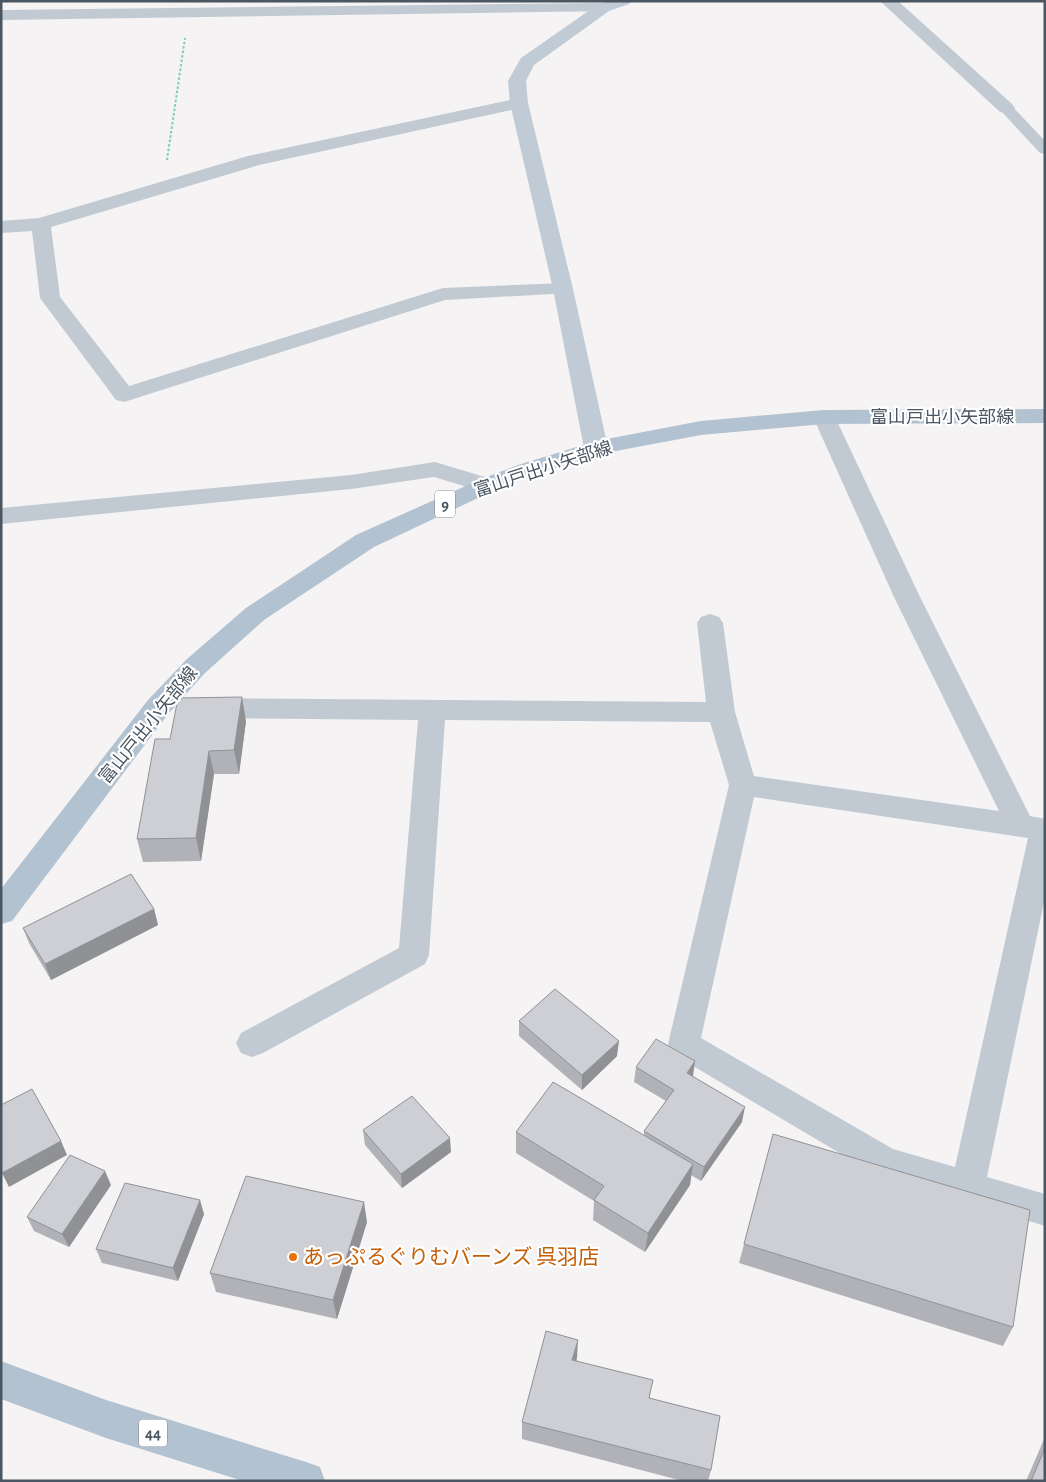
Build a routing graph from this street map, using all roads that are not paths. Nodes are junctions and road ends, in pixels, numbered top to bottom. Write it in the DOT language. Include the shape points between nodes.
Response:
graph roads {
  1 [pos="623,1"];
  2 [pos="888,1"];
  3 [pos="604,8"];
  4 [pos="1,15"];
  5 [pos="519,103"];
  6 [pos="1006,108"];
  7 [pos="1045,150"];
  8 [pos="41,224"];
  9 [pos="1,227"];
  10 [pos="563,290"];
  11 [pos="1045,416"];
  12 [pos="824,417"];
  13 [pos="596,448"];
  14 [pos="487,485"];
  15 [pos="1,516"];
  16 [pos="710,623"];
  17 [pos="158,707"];
  18 [pos="432,710"];
  19 [pos="721,712"];
  20 [pos="743,785"];
  21 [pos="1037,829"];
  22 [pos="1,912"];
  23 [pos="252,1043"];
  24 [pos="968,1187"];
  25 [pos="1045,1210"];
  26 [pos="1,1380"];
  27 [pos="306,1481"];
  1 -- 3 [label="street"];
  2 -- 6 [label="street"];
  3 -- 4 [label="street"];
  3 -- 5 [label="street" via="527,62 517,82"];
  5 -- 8 [label="street" via="255,160"];
  5 -- 10 [label="street"];
  6 -- 7 [label="lane"];
  8 -- 9 [label="street"];
  8 -- 10 [label="street" via="50,298 124,395 443,294"];
  10 -- 13 [label="street"];
  11 -- 12 [label="main road, 富山戸出小矢部線 / 9"];
  12 -- 13 [label="main road, 富山戸出小矢部線 / 9" via="701,428"];
  12 -- 21 [label="street" via="906,597"];
  13 -- 14 [label="main road, 富山戸出小矢部線 / 9"];
  14 -- 15 [label="street" via="436,469 351,482"];
  14 -- 17 [label="main road, 富山戸出小矢部線 / 9" via="365,541 255,614 196,666"];
  16 -- 19 [label="street"];
  17 -- 18 [label="street"];
  17 -- 22 [label="main road, 富山戸出小矢部線 / 9"];
  18 -- 19 [label="street"];
  18 -- 23 [label="street" via="414,955"];
  19 -- 20 [label="street"];
  20 -- 21 [label="street"];
  20 -- 24 [label="street" via="684,1044 885,1162"];
  21 -- 24 [label="street"];
  24 -- 25 [label="street"];
  26 -- 27 [label="main road, 44" via="106,1419"];
}
